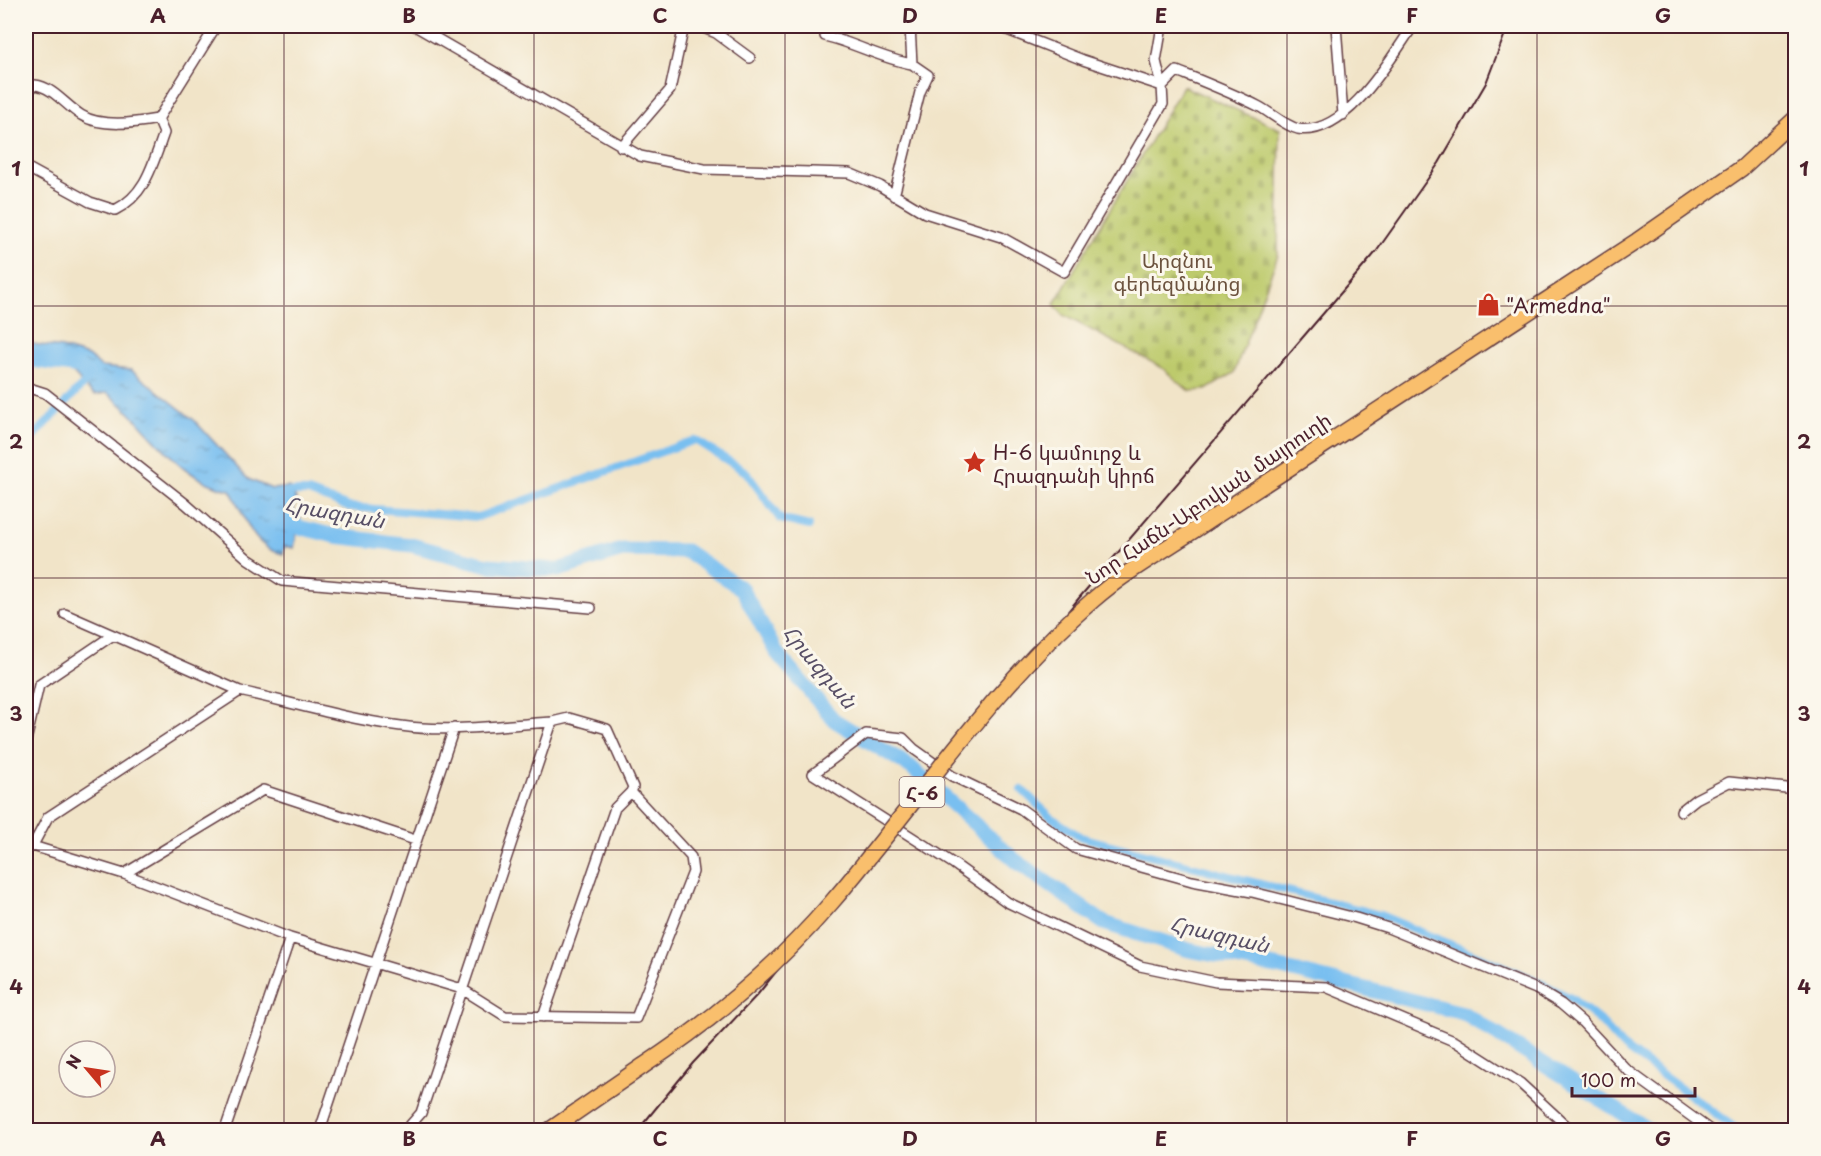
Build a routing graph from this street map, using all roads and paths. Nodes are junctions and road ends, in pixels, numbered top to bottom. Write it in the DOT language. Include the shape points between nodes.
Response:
graph roads {
  1 [pos="216,26"];
  2 [pos="415,26"];
  3 [pos="684,26"];
  4 [pos="698,26"];
  5 [pos="909,26"];
  6 [pos="997,26"];
  7 [pos="1161,26"];
  8 [pos="1336,26"];
  9 [pos="1413,26"];
  10 [pos="825,36"];
  11 [pos="750,58"];
  12 [pos="912,64"];
  13 [pos="1162,86"];
  14 [pos="26,92"];
  15 [pos="1343,115"];
  16 [pos="1796,118"];
  17 [pos="158,119"];
  18 [pos="621,147"];
  19 [pos="26,167"];
  20 [pos="894,196"];
  21 [pos="26,387"];
  22 [pos="591,608"];
  23 [pos="65,614"];
  24 [pos="113,635"];
  25 [pos="240,691"];
  26 [pos="552,722"];
  27 [pos="454,728"];
  28 [pos="26,741"];
  29 [pos="1796,789"];
  30 [pos="631,792"];
  31 [pos="1681,811"];
  32 [pos="415,840"];
  33 [pos="29,846"];
  34 [pos="124,874"];
  35 [pos="290,938"];
  36 [pos="377,963"];
  37 [pos="462,989"];
  38 [pos="543,1017"];
  39 [pos="225,1131"];
  40 [pos="320,1131"];
  41 [pos="406,1131"];
  42 [pos="550,1131"];
  43 [pos="1571,1131"];
  44 [pos="1710,1131"];
  1 -- 17 [label="street"];
  2 -- 18 [label="street" via="539,95"];
  3 -- 18 [label="street" via="670,90"];
  4 -- 11 [label="street" via="716,33"];
  5 -- 12 [label="street"];
  6 -- 13 [label="street"];
  7 -- 13 [label="street" via="1156,61"];
  8 -- 15 [label="street"];
  9 -- 15 [label="street" via="1369,89"];
  10 -- 12 [label="street"];
  12 -- 20 [label="street" via="928,75"];
  13 -- 15 [label="street" via="1177,70 1258,106 1298,129"];
  13 -- 20 [label="street" via="1163,104 1064,272 1001,237 925,213"];
  14 -- 17 [label="street" via="35,85 44,86 82,117 127,125"];
  16 -- 42 [label="main road, Նոր Հաճն-Աբովյան մայրուղի / Հ-6, bridge" via="1742,168 1637,242 1119,579 1015,677 793,945 688,1036"];
  17 -- 19 [label="street" via="164,133 144,184 128,203 115,210 90,202"];
  18 -- 20 [label="street" via="640,156 704,169 849,173"];
  21 -- 22 [label="street" via="45,393 186,504 248,559 282,581"];
  23 -- 24 [label="street"];
  24 -- 25 [label="street"];
  24 -- 28 [label="street" via="39,685"];
  25 -- 27 [label="street" via="402,727"];
  25 -- 33 [label="street" via="48,817"];
  26 -- 27 [label="street"];
  26 -- 30 [label="street" via="568,718 607,729 633,787"];
  26 -- 37 [label="street"];
  27 -- 32 [label="street"];
  29 -- 31 [label="street" via="1729,782"];
  30 -- 38 [label="street" via="615,808"];
  30 -- 38 [label="street" via="691,857 693,872 636,1018"];
  32 -- 34 [label="street" via="263,790"];
  32 -- 36 [label="street"];
  33 -- 34 [label="street"];
  34 -- 35 [label="street"];
  35 -- 36 [label="street"];
  35 -- 39 [label="street"];
  36 -- 37 [label="street"];
  36 -- 40 [label="street"];
  37 -- 38 [label="street" via="505,1016"];
  37 -- 41 [label="street" via="421,1113"];
  43 -- 44 [label="street" via="1520,1083 1456,1042 1326,987 1216,982 1140,966 1007,902 813,774 867,734 903,738 952,776 1021,809 1076,849 1192,881 1356,918 1442,950 1536,989 1561,1004 1626,1069"];
}
